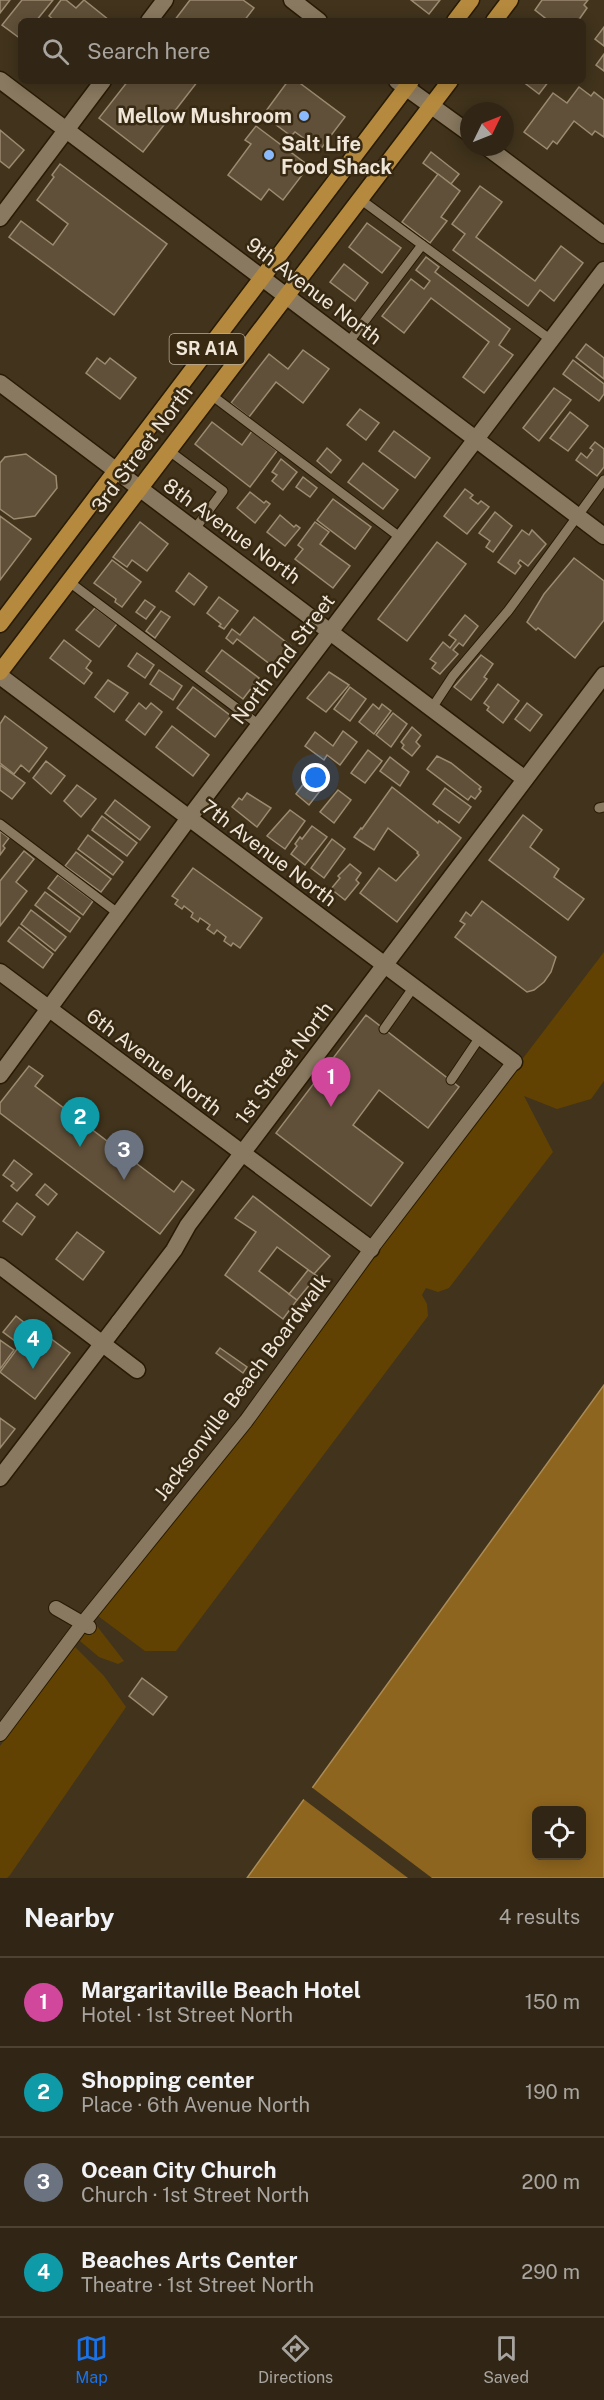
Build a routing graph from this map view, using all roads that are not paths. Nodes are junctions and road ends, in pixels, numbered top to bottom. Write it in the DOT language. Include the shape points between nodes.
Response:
graph roads {
  1 [pos="165,0"];
  2 [pos="292,0"];
  3 [pos="471,0"];
  4 [pos="510,0"];
  5 [pos="151,18"];
  6 [pos="315,18"];
  7 [pos="457,18"];
  8 [pos="496,18"];
  9 [pos="0,80"];
  10 [pos="101,84"];
  11 [pos="404,84"];
  12 [pos="406,84"];
  13 [pos="448,84"];
  14 [pos="432,105"];
  15 [pos="460,126"];
  16 [pos="66,129"];
  17 [pos="500,156"];
  18 [pos="360,199"];
  19 [pos="0,218"];
  20 [pos="604,235"];
  21 [pos="422,245"];
  22 [pos="604,270"];
  23 [pos="261,278"];
  24 [pos="285,296"];
  25 [pos="551,340"];
  26 [pos="348,343"];
  27 [pos="0,383"];
  28 [pos="210,394"];
  29 [pos="476,439"];
  30 [pos="168,450"];
  31 [pos="116,469"];
  32 [pos="604,480"];
  33 [pos="138,489"];
  34 [pos="577,515"];
  35 [pos="194,530"];
  36 [pos="604,536"];
  37 [pos="401,538"];
  38 [pos="68,582"];
  39 [pos="0,624"];
  40 [pos="331,631"];
  41 [pos="0,672"];
  42 [pos="604,675"];
  43 [pos="0,676"];
  44 [pos="432,708"];
  45 [pos="259,725"];
  46 [pos="525,779"];
  47 [pos="189,818"];
  48 [pos="0,824"];
  49 [pos="119,914"];
  50 [pos="384,966"];
  51 [pos="0,972"];
  52 [pos="413,988"];
  53 [pos="50,1010"];
  54 [pos="384,1029"];
  55 [pos="480,1037"];
  56 [pos="514,1062"];
  57 [pos="0,1076"];
  58 [pos="451,1080"];
  59 [pos="242,1154"];
  60 [pos="371,1249"];
  61 [pos="0,1266"];
  62 [pos="102,1343"];
  63 [pos="137,1370"];
  64 [pos="0,1478"];
  65 [pos="56,1608"];
  66 [pos="86,1625"];
  67 [pos="0,1734"];
  1 -- 5 [label="street"];
  2 -- 6 [label="street"];
  3 -- 7 [label="main road"];
  4 -- 8 [label="main road"];
  9 -- 16 [label="street, 9th Avenue North"];
  10 -- 16 [label="street"];
  11 -- 23 [label="main road, 3rd Street North / SR A1A"];
  12 -- 14 [label="street"];
  13 -- 14 [label="main road, 3rd Street North / SR A1A"];
  14 -- 15 [label="street"];
  14 -- 18 [label="main road, 3rd Street North / SR A1A"];
  16 -- 19 [label="street"];
  16 -- 23 [label="street, 9th Avenue North"];
  17 -- 20 [label="street"];
  18 -- 21 [label="lane"];
  18 -- 24 [label="main road, 3rd Street North / SR A1A"];
  21 -- 25 [label="lane"];
  21 -- 26 [label="lane"];
  22 -- 25 [label="street, North 2nd Street"];
  23 -- 24 [label="street, 9th Avenue North"];
  23 -- 31 [label="main road, 3rd Street North / SR A1A"];
  24 -- 26 [label="street, 9th Avenue North"];
  24 -- 28 [label="main road, 3rd Street North / SR A1A"];
  25 -- 29 [label="street, North 2nd Street"];
  26 -- 29 [label="street, 9th Avenue North"];
  27 -- 31 [label="street, 8th Avenue North"];
  28 -- 30 [label="main road, 3rd Street North / SR A1A"];
  28 -- 37 [label="lane"];
  29 -- 34 [label="street, 9th Avenue North"];
  29 -- 37 [label="street, North 2nd Street"];
  30 -- 33 [label="main road, 3rd Street North / SR A1A"];
  30 -- 35 [label="lane" via="223,491"];
  31 -- 33 [label="street, 8th Avenue North"];
  31 -- 39 [label="main road, 3rd Street North / SR A1A"];
  32 -- 34 [label="lane"];
  33 -- 35 [label="street, 8th Avenue North"];
  33 -- 38 [label="main road, 3rd Street North / SR A1A"];
  34 -- 36 [label="street, 9th Avenue North"];
  34 -- 44 [label="lane"];
  35 -- 40 [label="street, 8th Avenue North"];
  37 -- 40 [label="street, North 2nd Street"];
  38 -- 41 [label="main road, 3rd Street North / SR A1A"];
  38 -- 45 [label="lane"];
  40 -- 44 [label="street, 8th Avenue North"];
  40 -- 45 [label="street, North 2nd Street"];
  42 -- 46 [label="street, 1st Street North"];
  43 -- 47 [label="street, 7th Avenue North"];
  44 -- 46 [label="street, 8th Avenue North"];
  45 -- 47 [label="street, North 2nd Street"];
  46 -- 50 [label="street, 1st Street North"];
  47 -- 49 [label="street, North 2nd Street"];
  47 -- 50 [label="street, 7th Avenue North"];
  48 -- 49 [label="lane"];
  49 -- 53 [label="street, North 2nd Street"];
  50 -- 52 [label="street, 7th Avenue North"];
  50 -- 59 [label="street, 1st Street North"];
  51 -- 53 [label="street, 6th Avenue North"];
  52 -- 54 [label="lane"];
  52 -- 55 [label="street, 7th Avenue North"];
  53 -- 57 [label="street, North 2nd Street"];
  53 -- 59 [label="street, 6th Avenue North"];
  55 -- 56 [label="street, 7th Avenue North"];
  55 -- 58 [label="lane"];
  56 -- 60 [label="street, Jacksonville Beach Boardwalk"];
  59 -- 60 [label="street, 6th Avenue North"];
  59 -- 62 [label="street, 1st Street North"];
  60 -- 66 [label="street, Jacksonville Beach Boardwalk" via="246,1421"];
  61 -- 62 [label="street"];
  62 -- 63 [label="street"];
  62 -- 64 [label="street, 1st Street North"];
  65 -- 66 [label="street"];
  66 -- 67 [label="street, Jacksonville Beach Boardwalk"];
}
